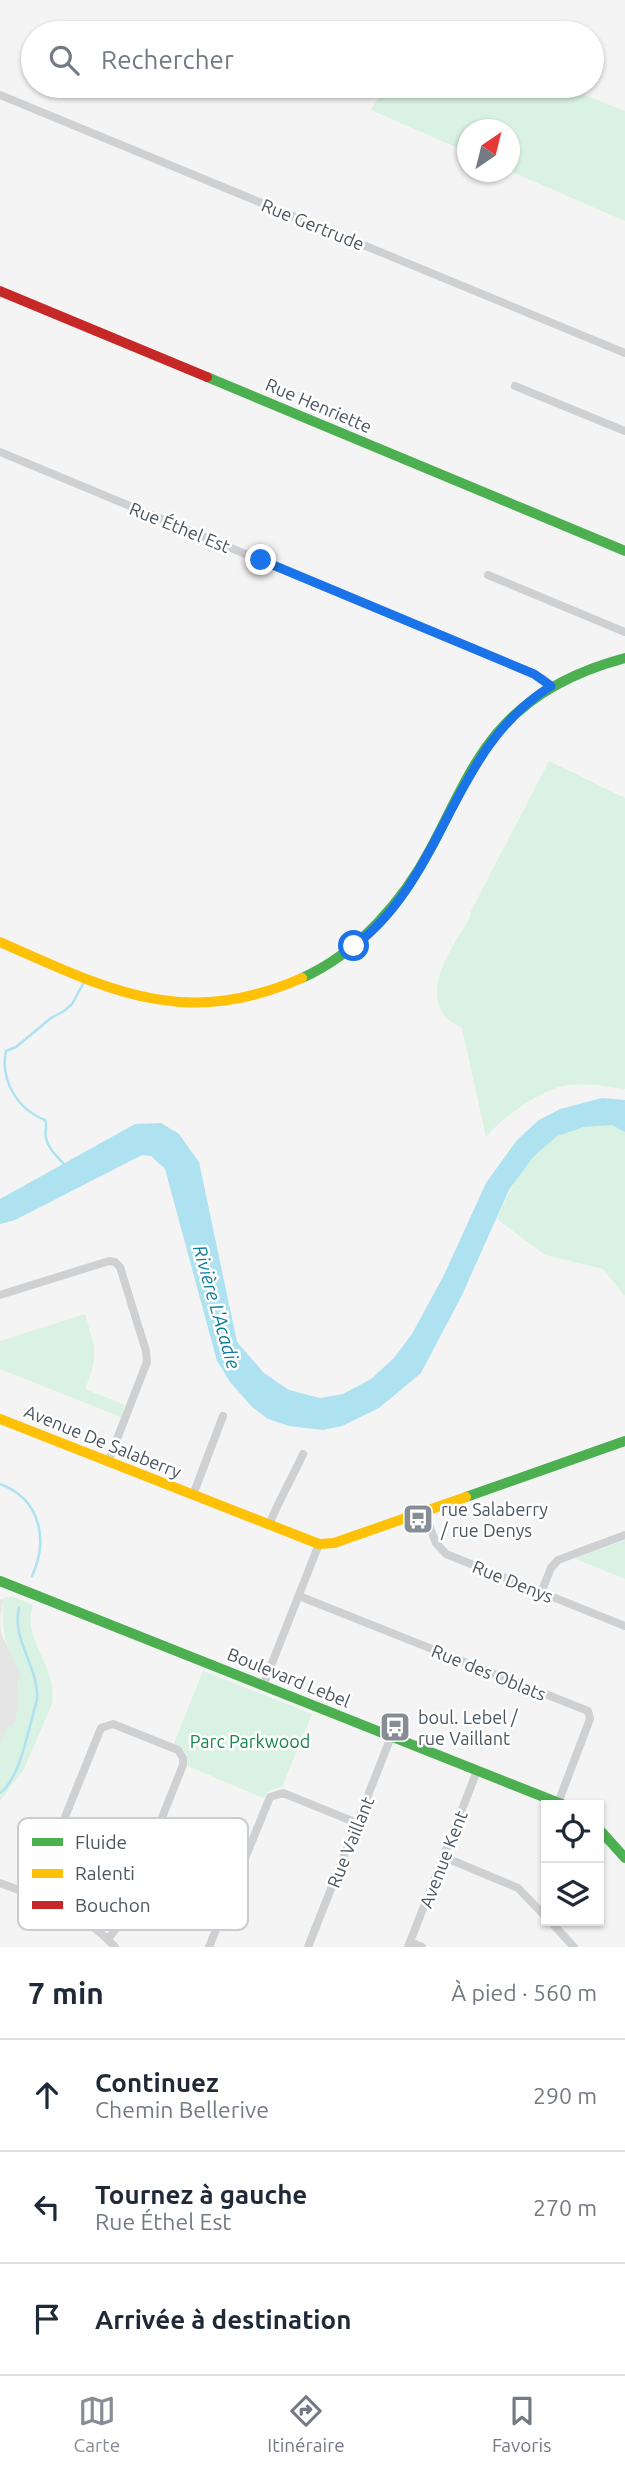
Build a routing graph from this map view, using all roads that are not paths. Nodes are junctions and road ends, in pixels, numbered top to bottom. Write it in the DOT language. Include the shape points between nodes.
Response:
graph roads {
  1 [pos="0,95"];
  2 [pos="0,291"];
  3 [pos="625,353"];
  4 [pos="515,386"];
  5 [pos="625,431"];
  6 [pos="0,452"];
  7 [pos="625,551"];
  8 [pos="488,575"];
  9 [pos="625,632"];
  10 [pos="625,658"];
  11 [pos="551,686"];
  12 [pos="0,942"];
  13 [pos="0,1295"];
  14 [pos="223,1416"];
  15 [pos="0,1419"];
  16 [pos="625,1441"];
  17 [pos="303,1454"];
  18 [pos="108,1462"];
  19 [pos="192,1495"];
  20 [pos="424,1512"];
  21 [pos="269,1525"];
  22 [pos="625,1535"];
  23 [pos="319,1544"];
  24 [pos="0,1581"];
  25 [pos="541,1593"];
  26 [pos="299,1596"];
  27 [pos="625,1626"];
  28 [pos="263,1686"];
  29 [pos="391,1737"];
  30 [pos="477,1771"];
  31 [pos="551,1800"];
  32 [pos="562,1800"];
  33 [pos="65,1818"];
  34 [pos="162,1818"];
  35 [pos="357,1823"];
  36 [pos="604,1834"];
  37 [pos="248,1849"];
  38 [pos="624,1856"];
  39 [pos="444,1857"];
  40 [pos="0,1883"];
  41 [pos="18,1890"];
  42 [pos="541,1912"];
  43 [pos="554,1926"];
  44 [pos="97,1930"];
  45 [pos="115,1930"];
  46 [pos="216,1930"];
  47 [pos="108,1939"];
  48 [pos="409,1945"];
  49 [pos="115,1947"];
  50 [pos="209,1947"];
  51 [pos="308,1947"];
  52 [pos="422,1947"];
  53 [pos="574,1947"];
  1 -- 3 [label="street, Rue Gertrude"];
  2 -- 7 [label="street, Rue Henriette"];
  4 -- 5 [label="street"];
  6 -- 11 [label="street, Rue Éthel Est" via="527,671"];
  8 -- 9 [label="street"];
  10 -- 11 [label="street" via="578,672"];
  11 -- 12 [label="street" via="519,711 486,748 422,865 391,910 349,950 303,978 231,999 159,1001 117,990"];
  13 -- 18 [label="street" via="109,1261 120,1267 147,1362"];
  14 -- 19 [label="street, Avenue De Salaberry"];
  15 -- 18 [label="street, Avenue De Salaberry"];
  16 -- 20 [label="street"];
  17 -- 21 [label="street"];
  18 -- 19 [label="street, Avenue De Salaberry"];
  19 -- 21 [label="street, Avenue De Salaberry"];
  20 -- 23 [label="street"];
  20 -- 25 [label="street, Rue Denys" via="443,1552"];
  21 -- 23 [label="street, Avenue De Salaberry"];
  22 -- 25 [label="street" via="561,1558 551,1568"];
  23 -- 26 [label="street"];
  24 -- 28 [label="street, Boulevard Lebel"];
  25 -- 27 [label="street, Rue Denys"];
  26 -- 28 [label="street"];
  26 -- 32 [label="street, Rue des Oblats" via="588,1712 590,1720"];
  28 -- 29 [label="street, Boulevard Lebel"];
  29 -- 30 [label="street, Boulevard Lebel"];
  29 -- 35 [label="street, Rue Vaillant"];
  30 -- 31 [label="street, Boulevard Lebel"];
  30 -- 39 [label="street, Avenue Kent"];
  33 -- 34 [label="street" via="101,1728 113,1724 178,1750 183,1758"];
  35 -- 37 [label="street" via="283,1793 267,1801"];
  35 -- 51 [label="street, Rue Vaillant"];
  36 -- 38 [label="street"];
  39 -- 42 [label="street" via="518,1888"];
  39 -- 48 [label="street, Avenue Kent"];
  40 -- 41 [label="street"];
  43 -- 53 [label="street"];
  44 -- 47 [label="street"];
  45 -- 47 [label="street"];
  46 -- 50 [label="street"];
  47 -- 49 [label="street"];
  48 -- 52 [label="street"];
}
